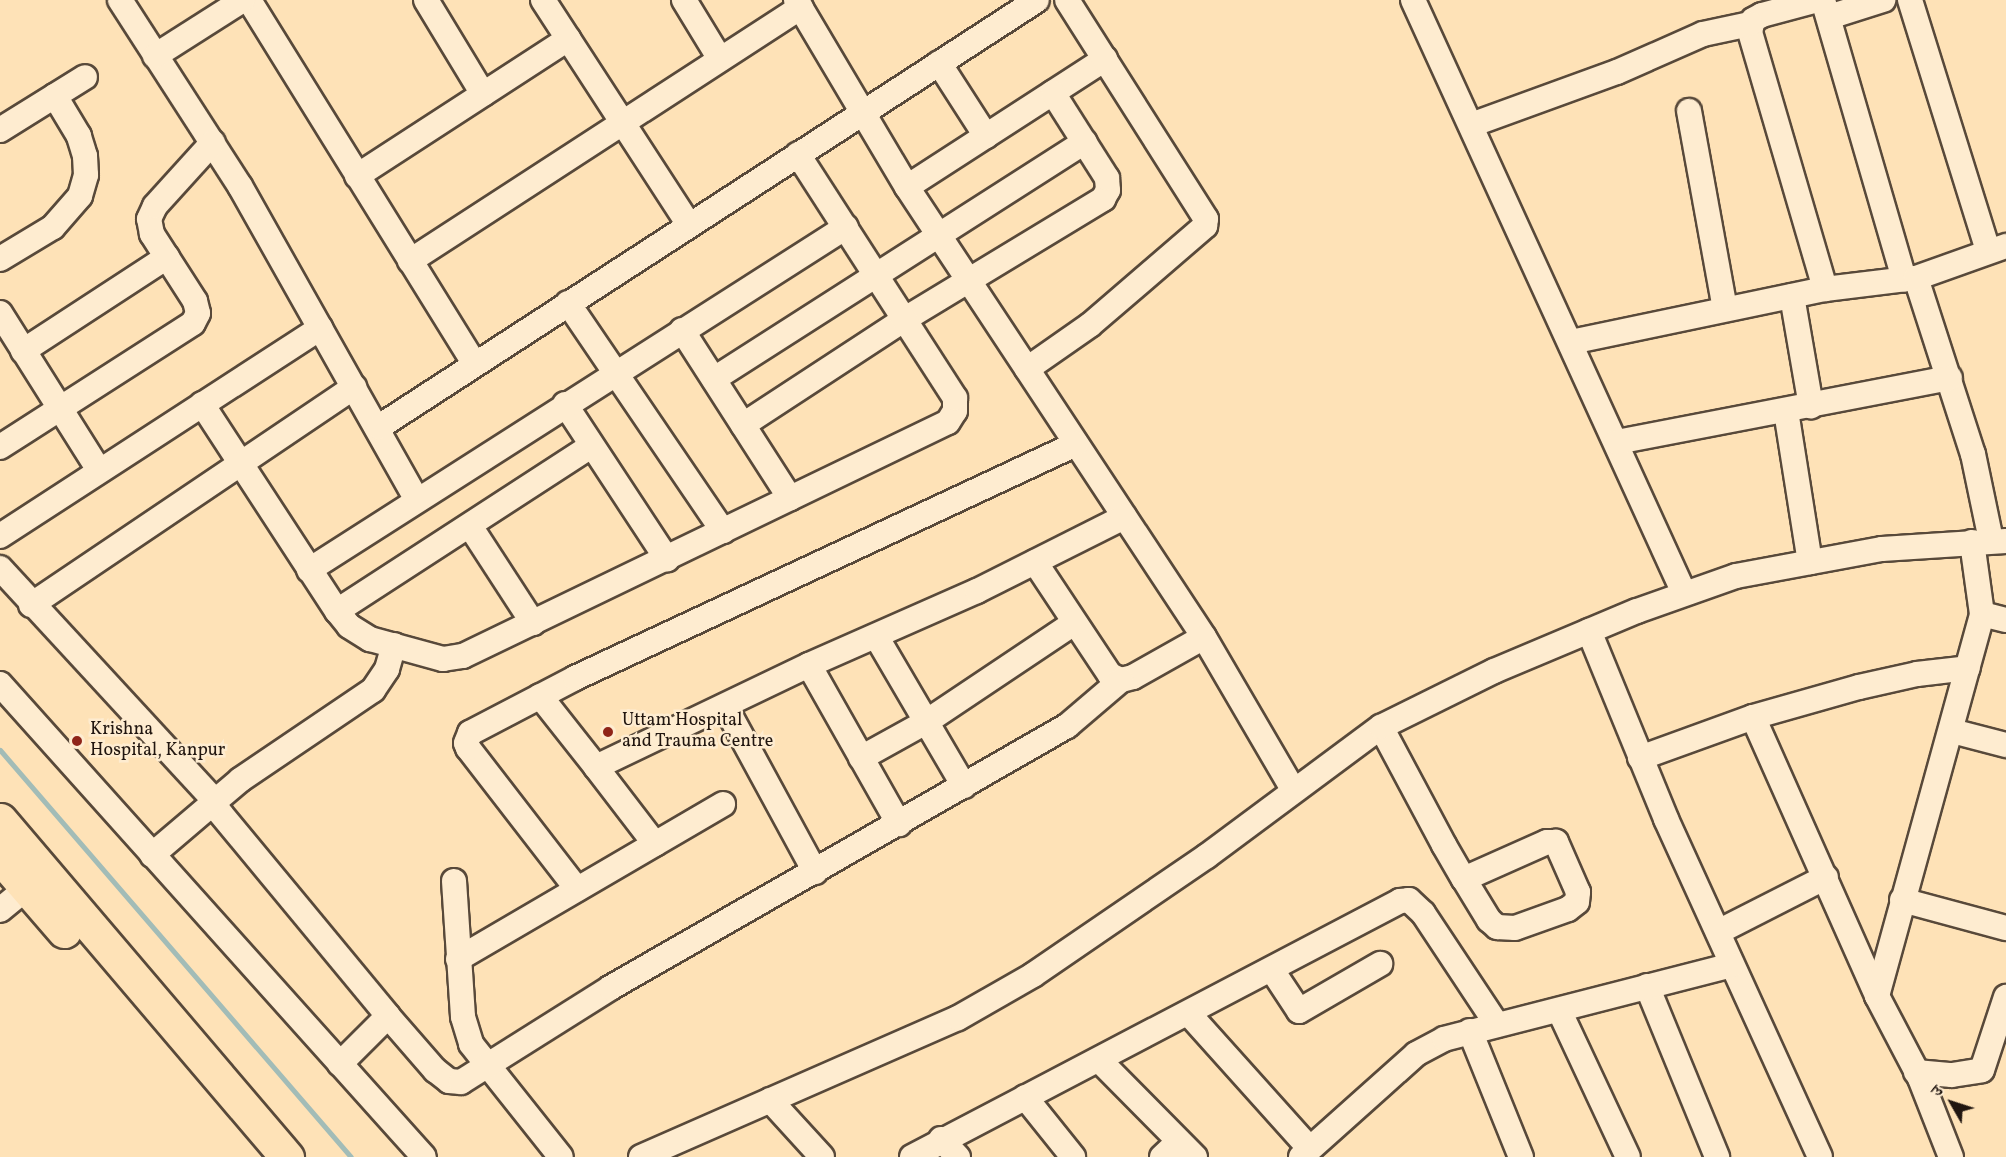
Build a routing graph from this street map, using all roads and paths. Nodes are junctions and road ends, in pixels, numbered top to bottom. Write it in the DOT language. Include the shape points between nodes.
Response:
graph roads {
  1 [pos="120,0"];
  2 [pos="243,0"];
  3 [pos="249,0"];
  4 [pos="426,0"];
  5 [pos="543,0"];
  6 [pos="684,0"];
  7 [pos="1066,0"];
  8 [pos="1413,0"];
  9 [pos="1883,0"];
  10 [pos="1910,0"];
  11 [pos="799,3"];
  12 [pos="1028,3"];
  13 [pos="1823,6"];
  14 [pos="1750,24"];
  15 [pos="568,39"];
  16 [pos="155,56"];
  17 [pos="720,58"];
  18 [pos="1105,59"];
  19 [pos="939,63"];
  20 [pos="85,77"];
  21 [pos="1053,93"];
  22 [pos="483,94"];
  23 [pos="55,96"];
  24 [pos="1689,111"];
  25 [pos="863,112"];
  26 [pos="622,122"];
  27 [pos="1471,125"];
  28 [pos="0,130"];
  29 [pos="986,136"];
  30 [pos="213,142"];
  31 [pos="1085,142"];
  32 [pos="798,154"];
  33 [pos="357,176"];
  34 [pos="907,187"];
  35 [pos="688,225"];
  36 [pos="846,227"];
  37 [pos="938,235"];
  38 [pos="1997,248"];
  39 [pos="167,257"];
  40 [pos="0,259"];
  41 [pos="410,261"];
  42 [pos="876,274"];
  43 [pos="1910,278"];
  44 [pos="968,280"];
  45 [pos="1825,289"];
  46 [pos="1792,296"];
  47 [pos="568,303"];
  48 [pos="1725,309"];
  49 [pos="0,313"];
  50 [pos="905,319"];
  51 [pos="320,328"];
  52 [pos="682,330"];
  53 [pos="1571,342"];
  54 [pos="23,351"];
  55 [pos="474,363"];
  56 [pos="1027,369"];
  57 [pos="615,372"];
  58 [pos="1950,378"];
  59 [pos="714,379"];
  60 [pos="354,387"];
  61 [pos="202,404"];
  62 [pos="565,404"];
  63 [pos="1811,406"];
  64 [pos="61,407"];
  65 [pos="1786,411"];
  66 [pos="743,425"];
  67 [pos="379,427"];
  68 [pos="1617,442"];
  69 [pos="1076,444"];
  70 [pos="591,446"];
  71 [pos="0,447"];
  72 [pos="238,464"];
  73 [pos="99,470"];
  74 [pos="416,498"];
  75 [pos="790,498"];
  76 [pos="1124,517"];
  77 [pos="470,526"];
  78 [pos="723,531"];
  79 [pos="0,536"];
  80 [pos="1990,541"];
  81 [pos="667,559"];
  82 [pos="1035,562"];
  83 [pos="1810,562"];
  84 [pos="0,568"];
  85 [pos="309,570"];
  86 [pos="1684,592"];
  87 [pos="31,605"];
  88 [pos="337,611"];
  89 [pos="1982,614"];
  90 [pos="2006,620"];
  91 [pos="532,623"];
  92 [pos="1074,623"];
  93 [pos="1589,631"];
  94 [pos="876,636"];
  95 [pos="1204,637"];
  96 [pos="394,645"];
  97 [pos="809,666"];
  98 [pos="1968,668"];
  99 [pos="1121,680"];
  100 [pos="0,684"];
  101 [pos="540,696"];
  102 [pos="725,706"];
  103 [pos="1753,717"];
  104 [pos="926,722"];
  105 [pos="1381,728"];
  106 [pos="1952,731"];
  107 [pos="2006,745"];
  108 [pos="861,758"];
  109 [pos="1640,758"];
  110 [pos="596,767"];
  111 [pos="964,786"];
  112 [pos="1294,791"];
  113 [pos="213,802"];
  114 [pos="723,804"];
  115 [pos="0,820"];
  116 [pos="899,824"];
  117 [pos="655,844"];
  118 [pos="152,855"];
  119 [pos="0,857"];
  120 [pos="815,872"];
  121 [pos="1826,877"];
  122 [pos="1464,879"];
  123 [pos="36,881"];
  124 [pos="454,881"];
  125 [pos="577,890"];
  126 [pos="1902,900"];
  127 [pos="0,910"];
  128 [pos="2006,928"];
  129 [pos="1718,932"];
  130 [pos="458,959"];
  131 [pos="1380,964"];
  132 [pos="1732,965"];
  133 [pos="1272,970"];
  134 [pos="1647,986"];
  135 [pos="1877,996"];
  136 [pos="2006,998"];
  137 [pos="1559,1010"];
  138 [pos="1189,1014"];
  139 [pos="388,1016"];
  140 [pos="1497,1025"];
  141 [pos="1470,1031"];
  142 [pos="1100,1061"];
  143 [pos="486,1063"];
  144 [pos="339,1064"];
  145 [pos="1916,1072"];
  146 [pos="1025,1097"];
  147 [pos="770,1100"];
  148 [pos="941,1139"];
  149 [pos="1179,1152"];
  150 [pos="1306,1153"];
  151 [pos="259,1157"];
  152 [pos="287,1157"];
  153 [pos="424,1157"];
  154 [pos="561,1157"];
  155 [pos="641,1157"];
  156 [pos="822,1157"];
  157 [pos="912,1157"];
  158 [pos="958,1157"];
  159 [pos="1073,1157"];
  160 [pos="1521,1157"];
  161 [pos="1628,1157"];
  162 [pos="1717,1157"];
  163 [pos="1820,1157"];
  164 [pos="1951,1157"];
  1 -- 16 [label="street"];
  2 -- 16 [label="street"];
  3 -- 33 [label="street"];
  4 -- 22 [label="street"];
  5 -- 15 [label="street"];
  6 -- 17 [label="street"];
  7 -- 18 [label="street"];
  8 -- 27 [label="street"];
  9 -- 13 [label="street"];
  10 -- 38 [label="street"];
  11 -- 17 [label="street"];
  11 -- 25 [label="street"];
  12 -- 19 [label="street"];
  13 -- 14 [label="street" via="1762,15"];
  13 -- 43 [label="street"];
  14 -- 27 [label="street" via="1703,34 1617,72"];
  14 -- 45 [label="street" via="1763,84"];
  15 -- 22 [label="street"];
  15 -- 26 [label="street"];
  16 -- 30 [label="street"];
  17 -- 26 [label="street"];
  18 -- 21 [label="street"];
  18 -- 56 [label="street" via="1206,219 1205,226 1090,325"];
  19 -- 25 [label="street"];
  19 -- 29 [label="street"];
  20 -- 23 [label="street"];
  21 -- 29 [label="street"];
  21 -- 31 [label="street"];
  22 -- 33 [label="street"];
  23 -- 28 [label="street"];
  23 -- 40 [label="street" via="79,136 85,156 86,175 80,196 53,227"];
  24 -- 48 [label="street"];
  25 -- 32 [label="street"];
  25 -- 34 [label="street"];
  26 -- 35 [label="street"];
  26 -- 41 [label="street"];
  27 -- 53 [label="street"];
  29 -- 34 [label="street"];
  30 -- 39 [label="street" via="155,206 149,219 152,234"];
  30 -- 51 [label="street"];
  31 -- 37 [label="street"];
  31 -- 44 [label="street" via="1107,178 1108,190 1103,198"];
  32 -- 35 [label="street"];
  32 -- 36 [label="street"];
  33 -- 41 [label="street"];
  34 -- 37 [label="street"];
  35 -- 47 [label="street"];
  36 -- 42 [label="street"];
  36 -- 52 [label="street"];
  37 -- 42 [label="street"];
  37 -- 44 [label="street"];
  38 -- 43 [label="street"];
  39 -- 54 [label="street"];
  39 -- 64 [label="street" via="195,301 198,313 193,323"];
  41 -- 55 [label="street"];
  42 -- 50 [label="street"];
  42 -- 59 [label="street"];
  43 -- 45 [label="street"];
  43 -- 58 [label="street"];
  44 -- 50 [label="street"];
  44 -- 56 [label="street"];
  45 -- 46 [label="street"];
  46 -- 48 [label="street"];
  46 -- 63 [label="street"];
  47 -- 55 [label="street"];
  47 -- 57 [label="street"];
  48 -- 53 [label="street"];
  49 -- 54 [label="street"];
  50 -- 66 [label="street"];
  50 -- 75 [label="street" via="955,398 955,411 948,422"];
  51 -- 60 [label="street"];
  51 -- 61 [label="street"];
  52 -- 57 [label="street"];
  52 -- 59 [label="street"];
  53 -- 68 [label="street"];
  54 -- 64 [label="street"];
  55 -- 67 [label="street"];
  56 -- 69 [label="street"];
  57 -- 62 [label="street"];
  57 -- 78 [label="street"];
  58 -- 63 [label="street"];
  58 -- 80 [label="street" via="1973,454"];
  59 -- 66 [label="street"];
  60 -- 67 [label="street"];
  60 -- 72 [label="street"];
  61 -- 72 [label="street"];
  61 -- 73 [label="street"];
  62 -- 70 [label="street"];
  62 -- 74 [label="street"];
  63 -- 65 [label="street"];
  64 -- 71 [label="street"];
  64 -- 73 [label="street"];
  65 -- 68 [label="street"];
  65 -- 83 [label="street"];
  66 -- 75 [label="street"];
  67 -- 74 [label="street"];
  68 -- 86 [label="street"];
  69 -- 76 [label="street"];
  69 -- 101 [label="street" via="800,570"];
  70 -- 77 [label="street"];
  70 -- 81 [label="street"];
  72 -- 85 [label="street"];
  72 -- 87 [label="street"];
  73 -- 79 [label="street"];
  74 -- 85 [label="street"];
  75 -- 78 [label="street"];
  76 -- 82 [label="street"];
  76 -- 95 [label="street"];
  77 -- 88 [label="street"];
  77 -- 91 [label="street"];
  78 -- 81 [label="street"];
  80 -- 83 [label="street" via="1882,549"];
  80 -- 89 [label="street"];
  81 -- 91 [label="street"];
  82 -- 92 [label="street"];
  82 -- 94 [label="street"];
  83 -- 86 [label="street" via="1736,576"];
  84 -- 87 [label="street"];
  85 -- 88 [label="street"];
  86 -- 93 [label="street"];
  87 -- 113 [label="street"];
  88 -- 96 [label="street" via="349,626 370,639"];
  89 -- 90 [label="street"];
  89 -- 98 [label="street"];
  91 -- 96 [label="street" via="464,656 443,659"];
  92 -- 99 [label="street" via="1104,670"];
  92 -- 104 [label="street"];
  93 -- 105 [label="street" via="1427,702"];
  93 -- 109 [label="street"];
  94 -- 97 [label="street"];
  94 -- 104 [label="street"];
  95 -- 99 [label="street"];
  95 -- 112 [label="street"];
  96 -- 113 [label="street" via="387,669 373,690"];
  97 -- 102 [label="street"];
  97 -- 108 [label="street"];
  98 -- 103 [label="street" via="1917,674"];
  98 -- 106 [label="street"];
  99 -- 111 [label="street" via="1067,726"];
  100 -- 118 [label="street"];
  101 -- 110 [label="street"];
  101 -- 125 [label="street" via="470,733 466,743"];
  102 -- 110 [label="street"];
  102 -- 120 [label="street"];
  103 -- 109 [label="street"];
  103 -- 121 [label="street"];
  104 -- 108 [label="street"];
  104 -- 111 [label="street"];
  105 -- 112 [label="street"];
  105 -- 122 [label="street"];
  106 -- 107 [label="street"];
  106 -- 126 [label="street"];
  108 -- 116 [label="street"];
  109 -- 129 [label="street"];
  110 -- 117 [label="street"];
  111 -- 116 [label="street"];
  112 -- 147 [label="street" via="1033,975 958,1018"];
  113 -- 118 [label="street"];
  113 -- 139 [label="street"];
  114 -- 117 [label="street"];
  115 -- 123 [label="highway"];
  116 -- 120 [label="street"];
  117 -- 125 [label="street"];
  118 -- 144 [label="street"];
  119 -- 123 [label="highway"];
  120 -- 143 [label="street"];
  121 -- 129 [label="street"];
  121 -- 135 [label="street"];
  122 -- 122 [label="street" via="1489,920 1506,929 1568,909 1577,902 1578,892 1556,842 1547,842"];
  123 -- 127 [label="street"];
  123 -- 151 [label="highway"];
  123 -- 152 [label="highway"];
  124 -- 130 [label="street"];
  125 -- 130 [label="street"];
  126 -- 128 [label="street"];
  126 -- 135 [label="street"];
  129 -- 132 [label="street"];
  130 -- 143 [label="street" via="463,1017 471,1044"];
  131 -- 133 [label="street" via="1299,1011"];
  132 -- 134 [label="street"];
  132 -- 163 [label="street"];
  133 -- 138 [label="street"];
  133 -- 140 [label="street" via="1400,901 1409,900 1423,913"];
  134 -- 137 [label="street"];
  134 -- 162 [label="street"];
  135 -- 145 [label="street"];
  136 -- 145 [label="street" via="1982,1070 1952,1075"];
  137 -- 140 [label="street"];
  137 -- 161 [label="street"];
  138 -- 142 [label="street"];
  138 -- 150 [label="street"];
  139 -- 143 [label="street" via="449,1081 461,1082"];
  139 -- 144 [label="street"];
  140 -- 141 [label="street"];
  141 -- 150 [label="street" via="1416,1054"];
  141 -- 160 [label="street"];
  142 -- 146 [label="street"];
  142 -- 149 [label="street"];
  143 -- 154 [label="street"];
  144 -- 153 [label="street"];
  145 -- 164 [label="street"];
  146 -- 148 [label="street"];
  146 -- 159 [label="street"];
  147 -- 155 [label="street"];
  147 -- 156 [label="street"];
  148 -- 157 [label="street"];
  148 -- 158 [label="street"];
}
